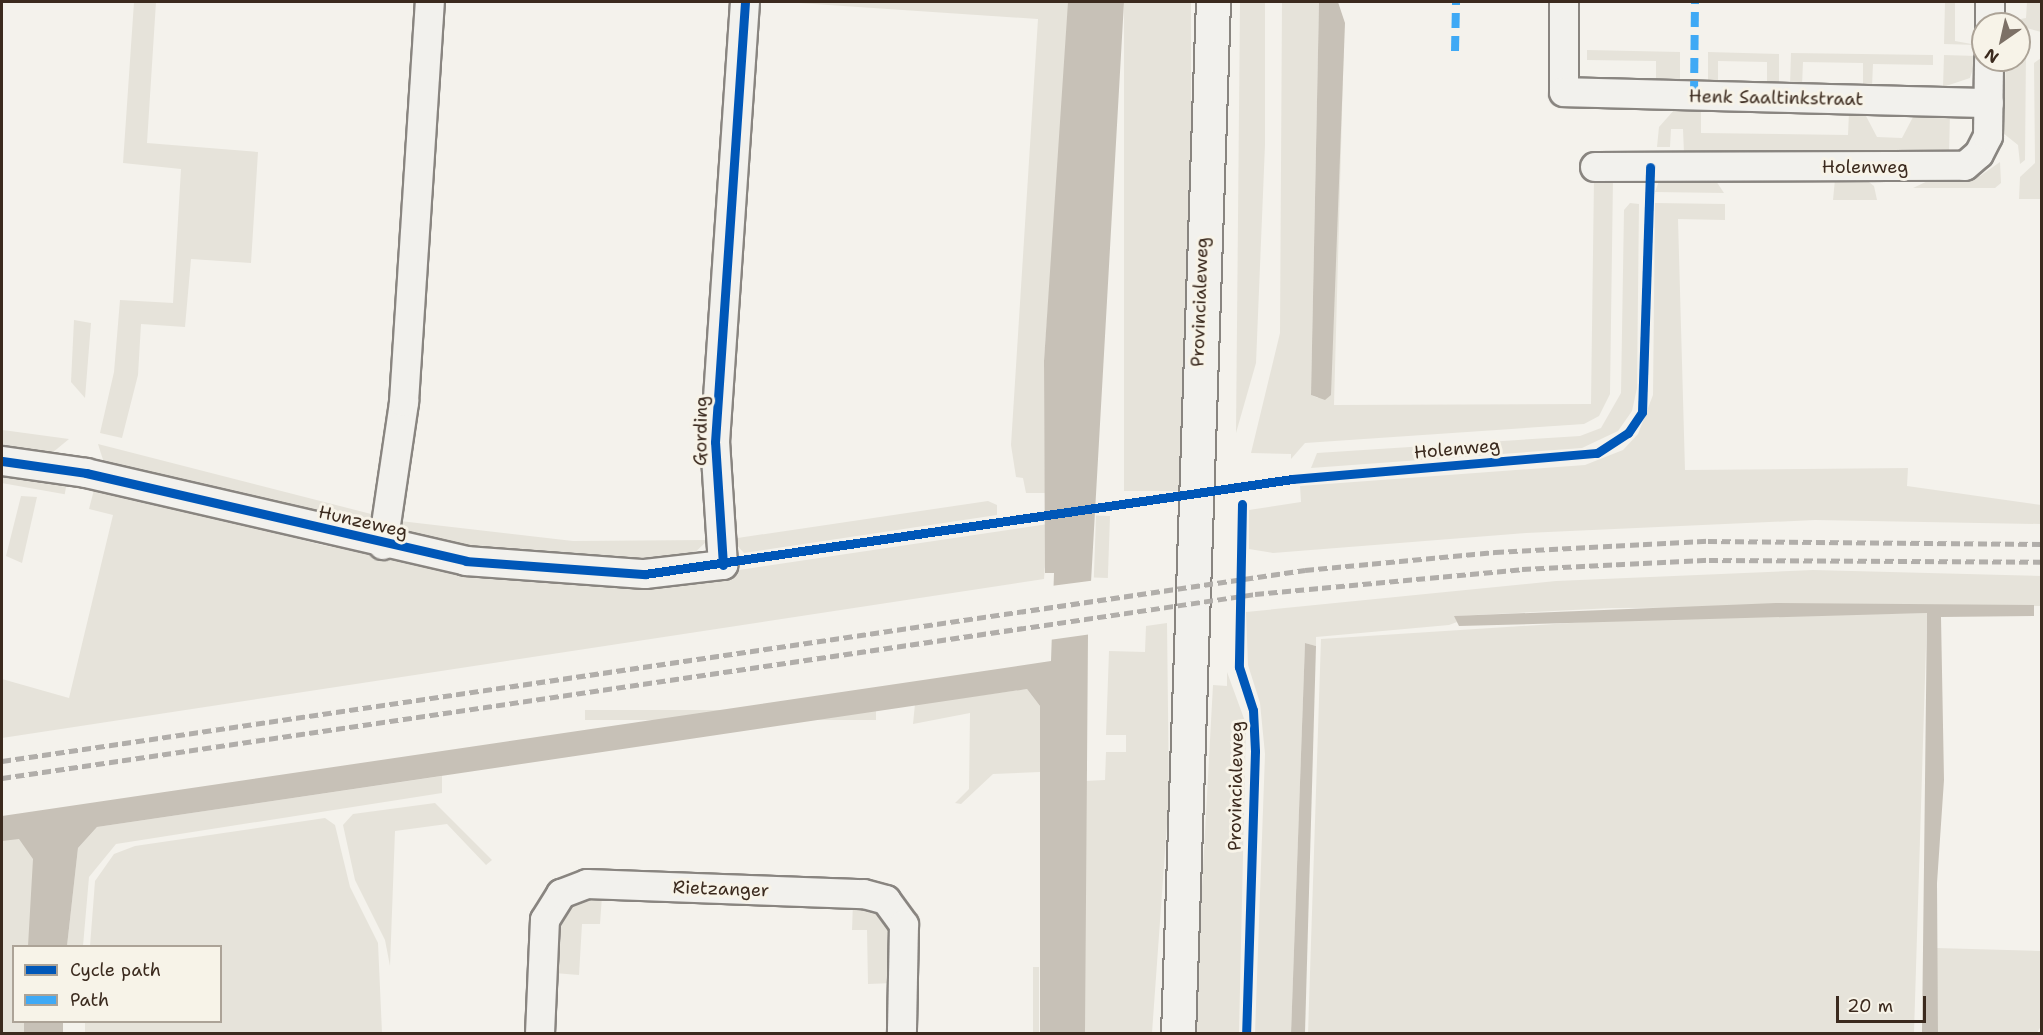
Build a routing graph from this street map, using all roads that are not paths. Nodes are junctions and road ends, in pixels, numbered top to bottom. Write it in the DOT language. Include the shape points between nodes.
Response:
graph roads {
  1 [pos="430,2"];
  2 [pos="745,2"];
  3 [pos="1213,2"];
  4 [pos="1564,2"];
  5 [pos="1989,72"];
  6 [pos="1989,103"];
  7 [pos="1595,167"];
  8 [pos="2,460"];
  9 [pos="383,545"];
  10 [pos="723,565"];
  11 [pos="540,1034"];
  12 [pos="902,1034"];
  13 [pos="1178,1034"];
  1 -- 9 [label="street" via="404,402"];
  2 -- 10 [label="street, Gording" via="715,441"];
  3 -- 13 [label="main road, Provincialeweg"];
  4 -- 6 [label="street, Henk Saaltinkstraat" via="1564,92"];
  5 -- 6 [label="street, Holenweg"];
  6 -- 7 [label="street, Holenweg" via="1988,136 1979,154 1965,166"];
  8 -- 9 [label="street, Hunzeweg" via="86,472"];
  9 -- 10 [label="street, Hunzeweg" via="466,561 645,574"];
  11 -- 12 [label="street, Rietzanger" via="545,920 561,894 586,884 864,894 886,900 904,925"];
}
